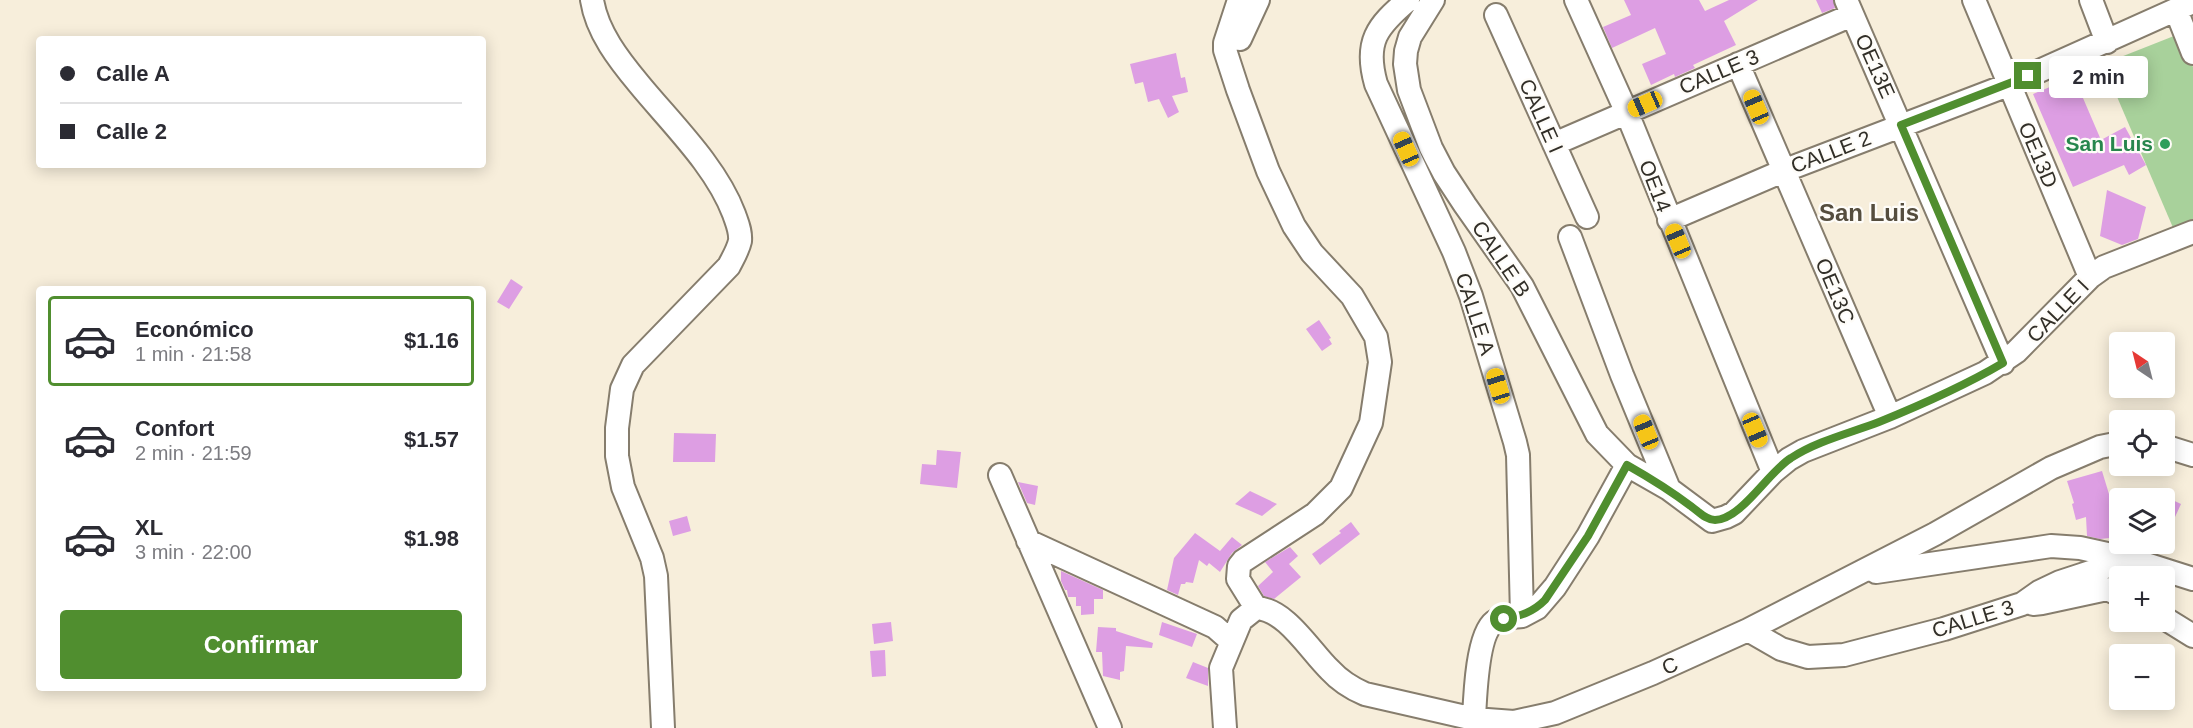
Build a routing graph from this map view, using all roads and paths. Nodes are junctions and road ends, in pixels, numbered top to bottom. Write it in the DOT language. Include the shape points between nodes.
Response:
graph roads {
  1 [pos="592,0"];
  2 [pos="1239,0"];
  3 [pos="1258,0"];
  4 [pos="1408,0"];
  5 [pos="1433,0"];
  6 [pos="1576,0"];
  7 [pos="1974,0"];
  8 [pos="2091,0"];
  9 [pos="2184,6"];
  10 [pos="1849,8"];
  11 [pos="1496,15"];
  12 [pos="2107,42"];
  13 [pos="2193,52"];
  14 [pos="1738,64"];
  15 [pos="1229,65"];
  16 [pos="2008,85"];
  17 [pos="1627,112"];
  18 [pos="1901,125"];
  19 [pos="1554,144"];
  20 [pos="1783,171"];
  21 [pos="1587,217"];
  22 [pos="1669,220"];
  23 [pos="2193,232"];
  24 [pos="1570,237"];
  25 [pos="2090,277"];
  26 [pos="2003,363"];
  27 [pos="1890,417"];
  28 [pos="2109,445"];
  29 [pos="2175,449"];
  30 [pos="2193,454"];
  31 [pos="1627,465"];
  32 [pos="1773,472"];
  33 [pos="1000,475"];
  34 [pos="1669,489"];
  35 [pos="1028,541"];
  36 [pos="2130,559"];
  37 [pos="1857,574"];
  38 [pos="2193,579"];
  39 [pos="2109,590"];
  40 [pos="2022,604"];
  41 [pos="1256,608"];
  42 [pos="1522,616"];
  43 [pos="2175,625"];
  44 [pos="1748,630"];
  45 [pos="2193,636"];
  46 [pos="1231,640"];
  47 [pos="1474,719"];
  48 [pos="663,728"];
  49 [pos="1110,728"];
  50 [pos="1225,728"];
  1 -- 48 [label="street" via="598,24 622,64 707,167 731,205 739,227 737,252 729,266 633,365 622,389 617,456 623,487 656,576"];
  2 -- 15 [label="street" via="1226,43"];
  3 -- 15 [label="street"];
  4 -- 42 [label="street, CALLE A" via="1377,31 1371,68 1471,296 1515,442"];
  5 -- 31 [label="street, CALLE B" via="1410,37 1405,64 1409,90 1431,148 1522,286 1597,434"];
  6 -- 17 [label="street, OE14"];
  7 -- 16 [label="street, OE13D"];
  8 -- 12 [label="street"];
  9 -- 12 [label="street, CALLE 2"];
  9 -- 13 [label="street"];
  10 -- 14 [label="street, CALLE 3"];
  10 -- 18 [label="street, OE13E"];
  11 -- 19 [label="street, CALLE I"];
  12 -- 16 [label="street, CALLE 2"];
  14 -- 17 [label="street, CALLE 3"];
  14 -- 20 [label="street, OE13C"];
  15 -- 41 [label="street" via="1268,171 1294,226 1312,253 1352,296 1376,337 1380,362 1371,423 1341,488 1315,514 1239,566 1238,579"];
  16 -- 18 [label="street, CALLE 2"];
  16 -- 25 [label="street, OE13D"];
  17 -- 19 [label="street, CALLE 3"];
  17 -- 22 [label="street, OE14"];
  18 -- 20 [label="street, CALLE 2"];
  18 -- 26 [label="street, OE13E"];
  19 -- 21 [label="street, CALLE I"];
  20 -- 22 [label="street, CALLE 2"];
  20 -- 27 [label="street, OE13C"];
  22 -- 32 [label="street, OE14"];
  23 -- 25 [label="street, CALLE I" via="2120,260"];
  24 -- 34 [label="street, CALLE I"];
  25 -- 26 [label="street, CALLE I"];
  26 -- 27 [label="street, CALLE I"];
  27 -- 32 [label="street, CALLE I" via="1803,451"];
  28 -- 37 [label="street, C" via="2050,468"];
  29 -- 30 [label="street"];
  31 -- 34 [label="street, CALLE B"];
  31 -- 42 [label="street" via="1555,587 1537,608"];
  32 -- 34 [label="street, CALLE I" via="1734,513 1718,520 1707,519"];
  33 -- 35 [label="street"];
  35 -- 46 [label="street" via="1215,627"];
  35 -- 49 [label="street"];
  36 -- 37 [label="street" via="2051,546"];
  36 -- 38 [label="street"];
  36 -- 40 [label="street, CALLE 3" via="2060,582"];
  37 -- 44 [label="street, C"];
  39 -- 40 [label="street"];
  40 -- 44 [label="street, CALLE 3" via="1844,655 1808,657 1781,649"];
  41 -- 46 [label="street" via="1241,620"];
  41 -- 47 [label="street, C" via="1283,618 1350,687"];
  42 -- 47 [label="street" via="1498,620 1487,631 1476,680"];
  43 -- 45 [label="street"];
  44 -- 47 [label="street, C" via="1555,713 1514,722"];
  46 -- 50 [label="street" via="1221,668"];
}
